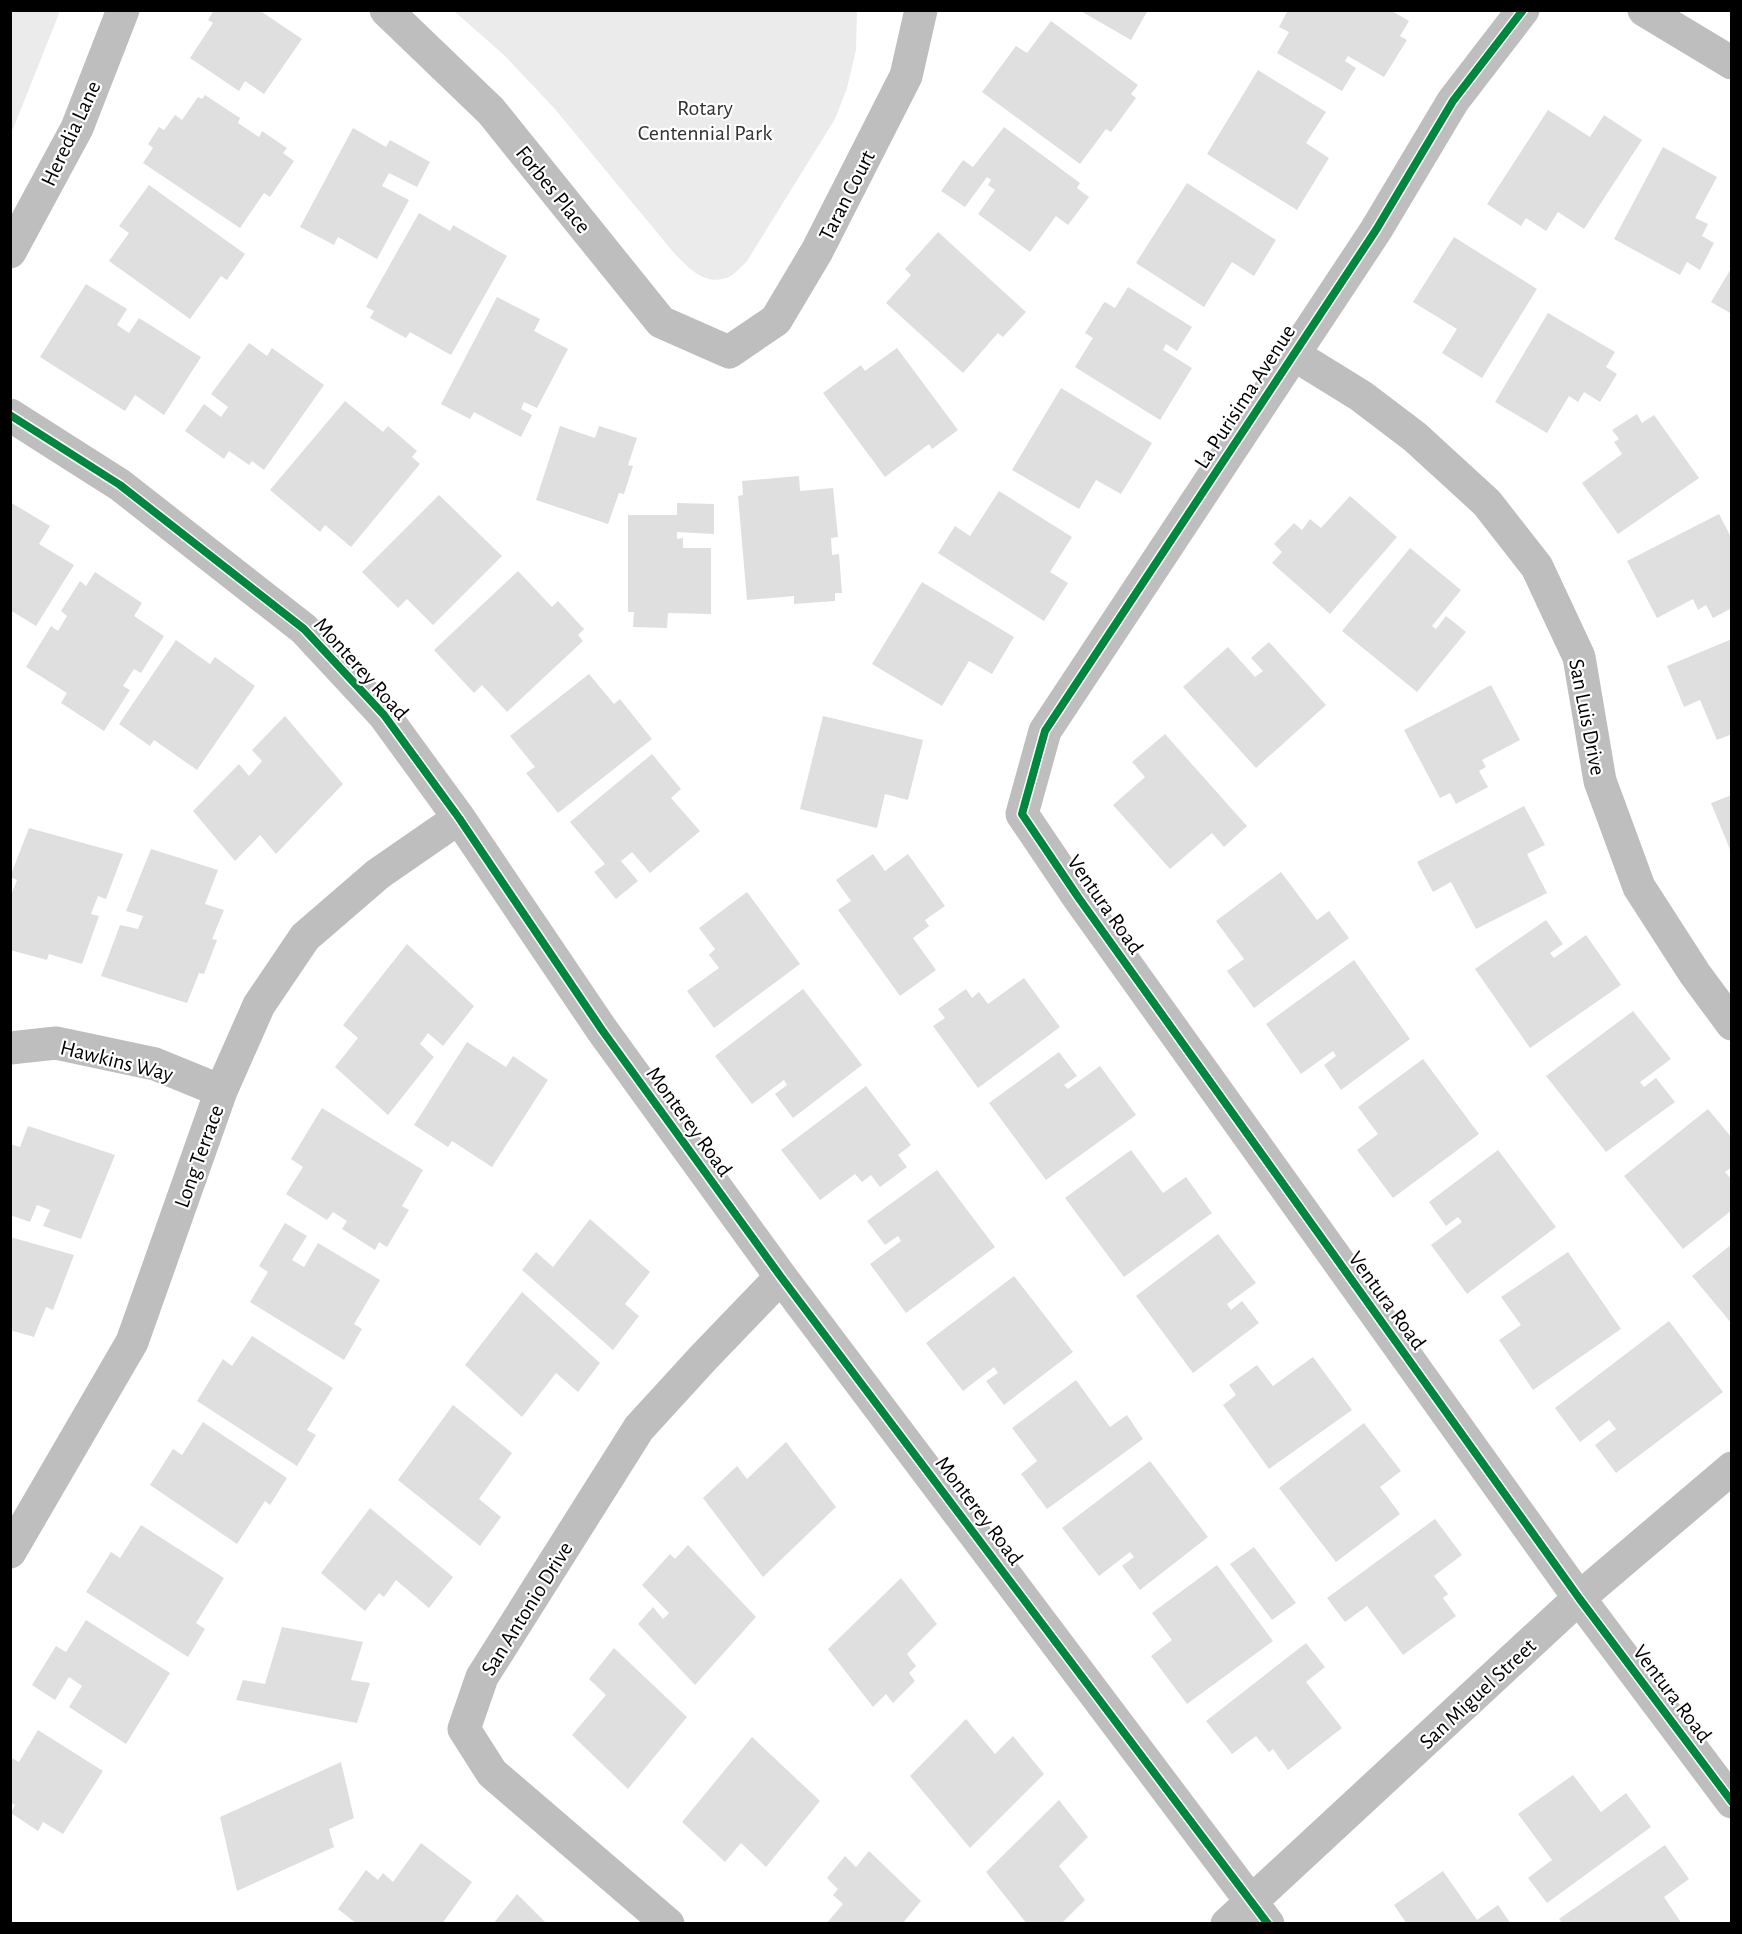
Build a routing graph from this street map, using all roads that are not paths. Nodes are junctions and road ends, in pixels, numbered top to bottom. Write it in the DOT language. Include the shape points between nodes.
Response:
graph roads {
  1 [pos="123,10"];
  2 [pos="386,10"];
  3 [pos="921,10"];
  4 [pos="1523,10"];
  5 [pos="1644,10"];
  6 [pos="1731,63"];
  7 [pos="10,252"];
  8 [pos="729,352"];
  9 [pos="1293,354"];
  10 [pos="10,415"];
  11 [pos="1022,814"];
  12 [pos="459,818"];
  13 [pos="1731,1024"];
  14 [pos="10,1047"];
  15 [pos="221,1091"];
  16 [pos="781,1277"];
  17 [pos="1731,1468"];
  18 [pos="10,1552"];
  19 [pos="1579,1598"];
  20 [pos="1731,1802"];
  21 [pos="1260,1912"];
  22 [pos="668,1923"];
  23 [pos="1227,1923"];
  1 -- 7 [label="street, Heredia Lane" via="77,128"];
  2 -- 8 [label="street, Forbes Place" via="491,111 661,322"];
  3 -- 8 [label="street, Taran Court" via="906,76 817,251 776,320"];
  4 -- 9 [label="street, La Purisima Avenue" via="1453,101 1376,230"];
  5 -- 6 [label="street"];
  9 -- 11 [label="street, La Purisima Avenue" via="1045,731"];
  9 -- 13 [label="street, San Luis Drive" via="1361,396 1415,437 1487,503 1537,567 1579,657 1600,782 1639,887"];
  10 -- 12 [label="street, Monterey Road" via="120,485 304,629 384,715"];
  11 -- 19 [label="street, Ventura Road"];
  12 -- 15 [label="street, Long Terrace" via="378,874 305,937 259,1005"];
  12 -- 16 [label="street, Monterey Road" via="602,1030"];
  14 -- 15 [label="street, Hawkins Way" via="57,1043 155,1064"];
  15 -- 18 [label="street, Long Terrace" via="132,1342"];
  16 -- 21 [label="street, Monterey Road"];
  16 -- 22 [label="street, San Antonio Drive" via="639,1428 482,1677 464,1729 492,1773"];
  17 -- 19 [label="street, San Miguel Street"];
  19 -- 20 [label="street, Ventura Road"];
  19 -- 21 [label="street, San Miguel Street"];
  21 -- 23 [label="street, San Miguel Street"];
}
